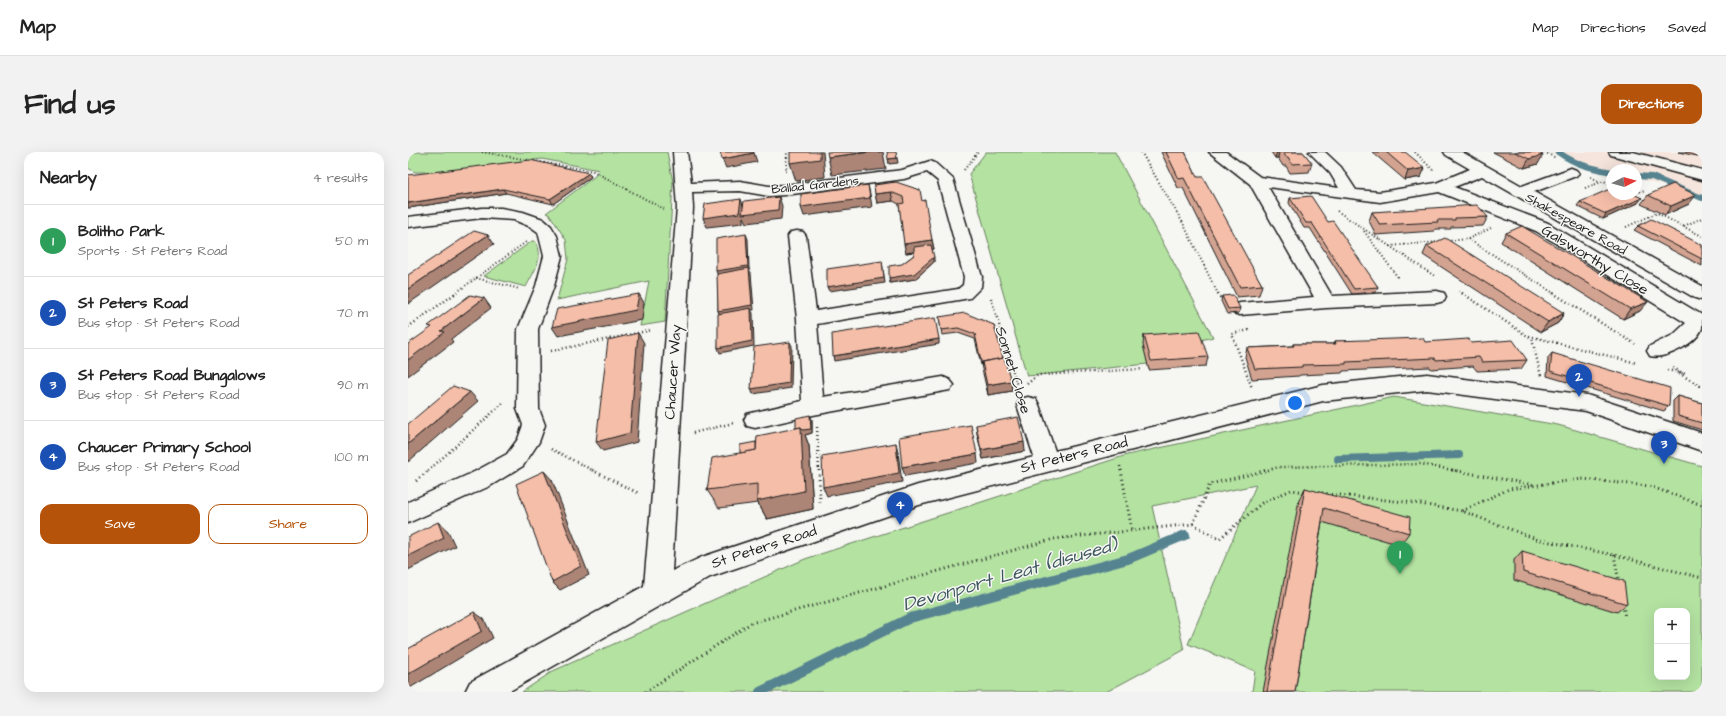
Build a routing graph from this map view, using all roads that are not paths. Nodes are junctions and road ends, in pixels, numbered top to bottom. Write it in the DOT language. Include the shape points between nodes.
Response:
graph roads {
  1 [pos="680,152"];
  2 [pos="1216,152"];
  3 [pos="1316,152"];
  4 [pos="1451,152"];
  5 [pos="1616,152"];
  6 [pos="931,159"];
  7 [pos="1482,170"];
  8 [pos="1571,173"];
  9 [pos="1702,175"];
  10 [pos="1256,181"];
  11 [pos="1440,187"];
  12 [pos="684,188"];
  13 [pos="1520,192"];
  14 [pos="1351,194"];
  15 [pos="408,222"];
  16 [pos="797,236"];
  17 [pos="1702,294"];
  18 [pos="1437,297"];
  19 [pos="1326,302"];
  20 [pos="1240,309"];
  21 [pos="807,319"];
  22 [pos="1656,351"];
  23 [pos="944,385"];
  24 [pos="1024,398"];
  25 [pos="814,407"];
  26 [pos="760,418"];
  27 [pos="1702,442"];
  28 [pos="1048,462"];
  29 [pos="408,513"];
  30 [pos="657,593"];
  31 [pos="480,692"];
  1 -- 12 [label="street, Chaucer Way"];
  2 -- 10 [label="street"];
  3 -- 14 [label="street" via="1336,170"];
  4 -- 7 [label="street, Shakespeare Road"];
  5 -- 9 [label="street"];
  6 -- 12 [label="street, Ballad Gardens" via="904,174 785,190 769,191 740,186"];
  6 -- 21 [label="street" via="945,179 973,277 972,287 963,294"];
  7 -- 11 [label="street"];
  7 -- 13 [label="street, Shakespeare Road"];
  8 -- 13 [label="street"];
  10 -- 14 [label="street"];
  10 -- 19 [label="street"];
  11 -- 14 [label="street" via="1380,197"];
  11 -- 22 [label="street, Galsworthy Close" via="1542,227 1697,321 1687,335 1675,344"];
  12 -- 30 [label="street, Chaucer Way" via="684,226"];
  13 -- 17 [label="street, Shakespeare Road"];
  15 -- 29 [label="street" via="482,213 517,215 537,223 544,230 553,256 545,286 528,329 528,409 534,425 529,438 515,460 482,479"];
  16 -- 21 [label="street"];
  18 -- 19 [label="street"];
  19 -- 20 [label="street"];
  21 -- 25 [label="street"];
  23 -- 25 [label="street"];
  24 -- 28 [label="street"];
  25 -- 26 [label="street"];
  27 -- 28 [label="street, St Peters Road" via="1587,404 1427,382 1323,393"];
  28 -- 30 [label="street, St Peters Road" via="918,495 702,568"];
  30 -- 31 [label="street, St Peters Road"];
}
